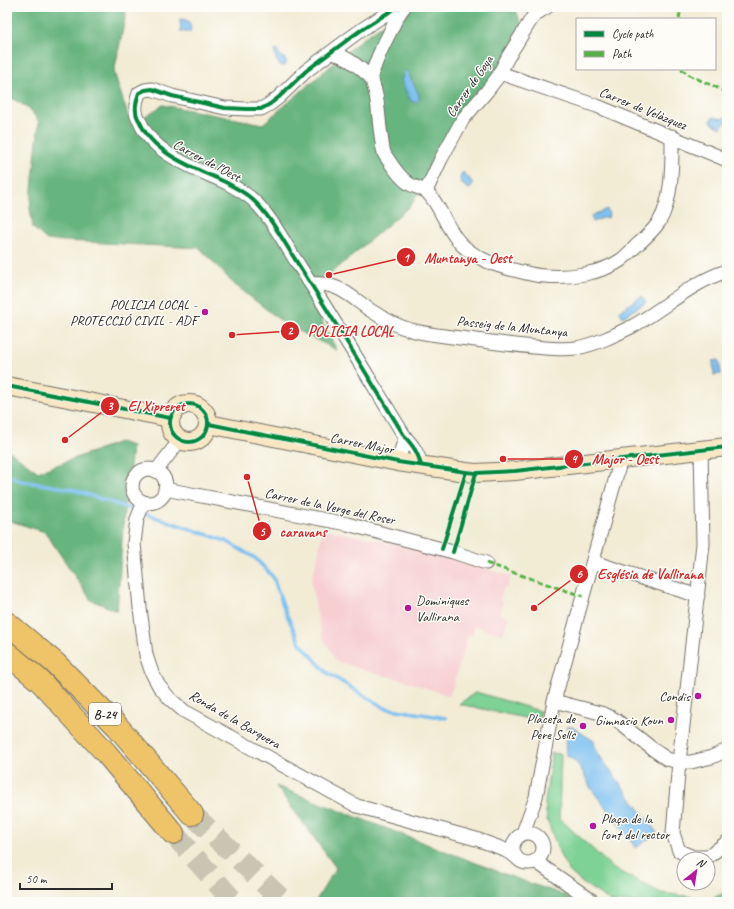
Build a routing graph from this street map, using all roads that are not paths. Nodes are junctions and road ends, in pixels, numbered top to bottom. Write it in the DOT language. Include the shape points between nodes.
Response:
graph roads {
  1 [pos="397,7"];
  2 [pos="404,7"];
  3 [pos="547,7"];
  4 [pos="529,12"];
  5 [pos="331,53"];
  6 [pos="500,73"];
  7 [pos="371,78"];
  8 [pos="672,136"];
  9 [pos="727,160"];
  10 [pos="426,191"];
  11 [pos="727,271"];
  12 [pos="311,284"];
  13 [pos="7,386"];
  14 [pos="170,418"];
  15 [pos="209,424"];
  16 [pos="405,437"];
  17 [pos="180,440"];
  18 [pos="727,447"];
  19 [pos="701,450"];
  20 [pos="621,459"];
  21 [pos="398,462"];
  22 [pos="421,465"];
  23 [pos="156,471"];
  24 [pos="165,489"];
  25 [pos="144,502"];
  26 [pos="593,562"];
  27 [pos="486,563"];
  28 [pos="698,596"];
  29 [pos="7,623"];
  30 [pos="7,654"];
  31 [pos="554,701"];
  32 [pos="727,750"];
  33 [pos="679,762"];
  34 [pos="536,797"];
  35 [pos="192,814"];
  36 [pos="173,833"];
  37 [pos="537,835"];
  38 [pos="519,836"];
  39 [pos="476,839"];
  40 [pos="727,842"];
  41 [pos="515,856"];
  42 [pos="539,856"];
  43 [pos="594,902"];
  1 -- 5 [label="street"];
  2 -- 7 [label="street" via="382,47"];
  3 -- 4 [label="street, Carrer de Goya"];
  4 -- 6 [label="street, Carrer de Goya"];
  5 -- 7 [label="street" via="345,57"];
  5 -- 12 [label="street, Carrer de l'Oest" via="261,109 225,108 152,90 139,93 136,103 136,112 147,135 170,156 236,188 252,199 268,218"];
  6 -- 8 [label="street, Carrer de Velàzquez" via="597,106"];
  6 -- 10 [label="street, Carrer de Goya" via="463,118"];
  7 -- 10 [label="street" via="378,103 384,152 394,169 408,183"];
  8 -- 9 [label="street, Carrer de Velàzquez"];
  8 -- 10 [label="street" via="668,199 658,222 643,240 620,260 581,274 544,276 510,269 479,258 452,233 439,208"];
  11 -- 12 [label="street, Passeig de la Muntanya" via="691,288 635,325 610,338 566,349 520,346 412,331 386,320 335,287 325,283"];
  12 -- 16 [label="street, Carrer de l'Oest"];
  13 -- 14 [label="street"];
  14 -- 15 [label="street" via="181,405 188,404 205,411"];
  14 -- 17 [label="street" via="171,430"];
  15 -- 17 [label="street" via="200,440"];
  15 -- 21 [label="street, Carrer Major"];
  16 -- 21 [label="street"];
  16 -- 22 [label="street, Carrer de l'Oest" via="417,452"];
  17 -- 23 [label="street"];
  18 -- 19 [label="street, Carrer Major"];
  19 -- 20 [label="street, Carrer Major"];
  19 -- 28 [label="street" via="703,544"];
  20 -- 22 [label="street, Carrer Major" via="476,473"];
  20 -- 26 [label="street"];
  21 -- 22 [label="street, Carrer Major"];
  23 -- 24 [label="street" via="163,478"];
  23 -- 25 [label="street" via="140,472 133,480 135,496"];
  24 -- 25 [label="street" via="158,500"];
  24 -- 27 [label="street, Carrer de la Verge del Roser" via="347,524"];
  25 -- 39 [label="street, Ronda de la Barquera" via="137,519 134,543 146,656 159,686 170,699 184,711 357,806"];
  26 -- 28 [label="street"];
  26 -- 31 [label="street"];
  28 -- 33 [label="street"];
  29 -- 35 [label="highway, B-24" via="55,663 118,727"];
  30 -- 36 [label="highway, B-24" via="40,681 106,753"];
  31 -- 33 [label="street" via="604,714 616,720 667,759"];
  31 -- 34 [label="street"];
  32 -- 33 [label="street" via="712,757"];
  33 -- 40 [label="street" via="673,833 679,851 693,857 708,857"];
  34 -- 37 [label="street"];
  34 -- 38 [label="street"];
  37 -- 38 [label="street" via="527,832"];
  37 -- 42 [label="street" via="542,844"];
  38 -- 39 [label="street, Ronda de la Barquera"];
  38 -- 41 [label="street" via="513,844"];
  39 -- 41 [label="street, Ronda de la Barquera"];
  41 -- 42 [label="street" via="520,861 530,863"];
  42 -- 43 [label="street" via="568,885"];
}
